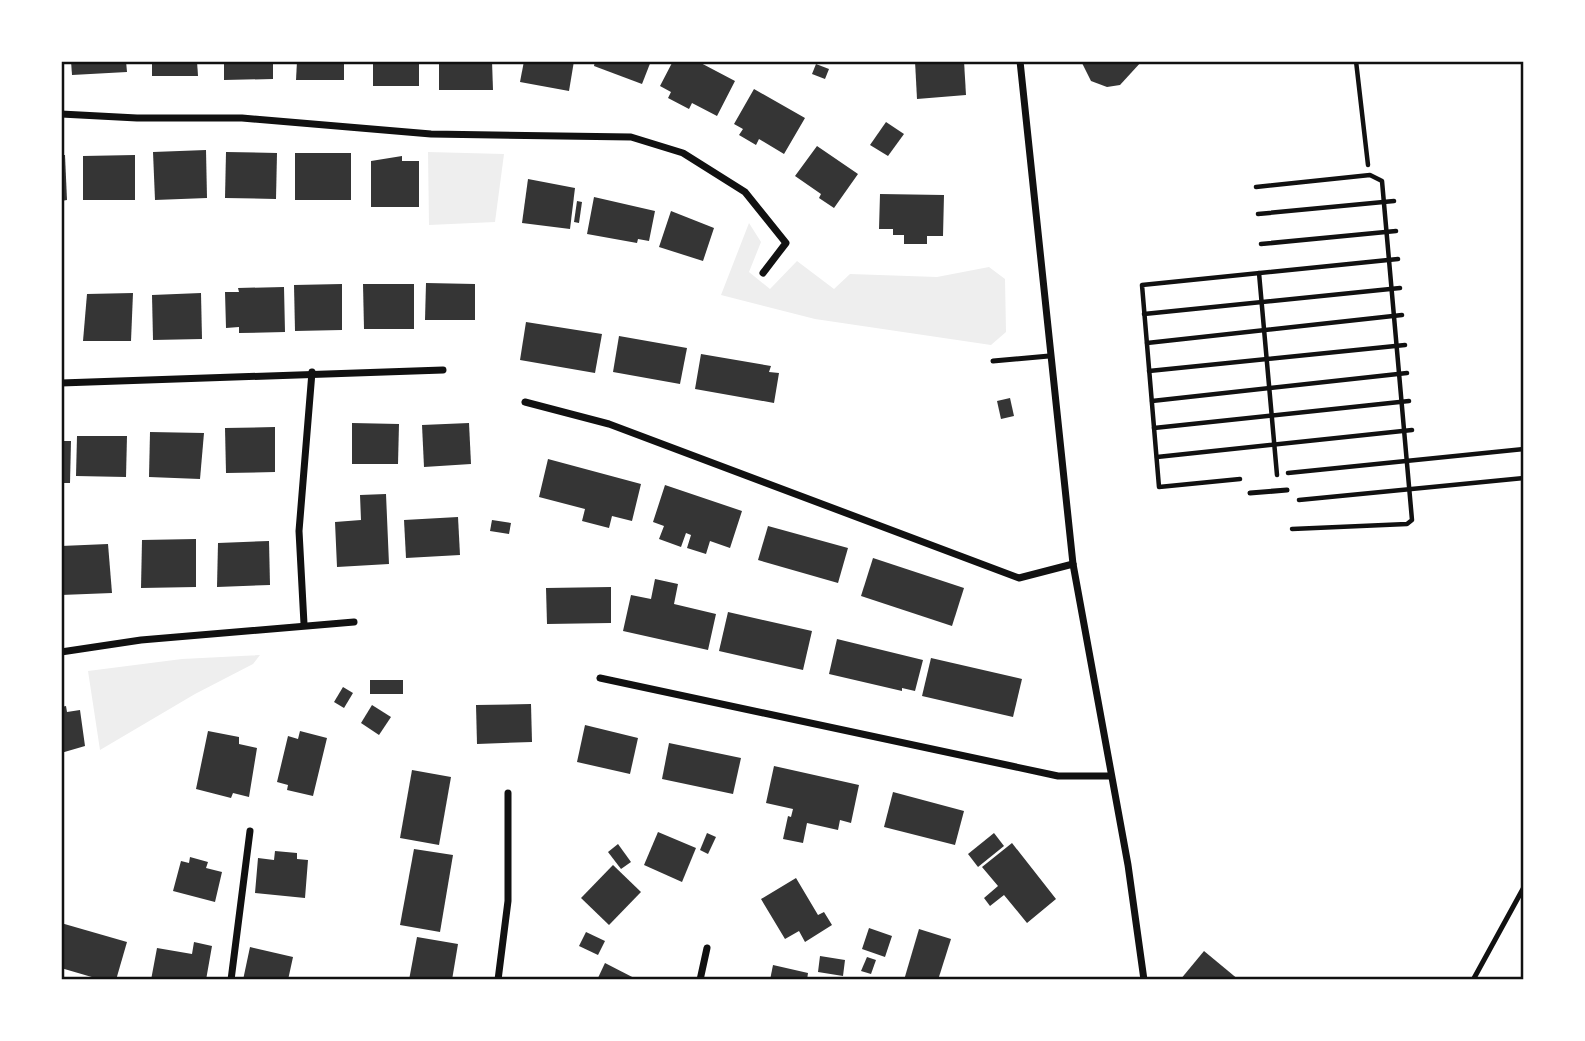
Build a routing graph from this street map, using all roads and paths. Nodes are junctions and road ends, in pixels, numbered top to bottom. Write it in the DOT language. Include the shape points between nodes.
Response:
graph roads {
  1 [pos="1020,61"];
  2 [pos="1356,61"];
  3 [pos="61,114"];
  4 [pos="1368,165"];
  5 [pos="1256,187"];
  6 [pos="1394,201"];
  7 [pos="1382,202"];
  8 [pos="1258,214"];
  9 [pos="1396,231"];
  10 [pos="1385,232"];
  11 [pos="1262,244"];
  12 [pos="1398,259"];
  13 [pos="1388,260"];
  14 [pos="763,273"];
  15 [pos="1259,273"];
  16 [pos="1401,288"];
  17 [pos="1392,289"];
  18 [pos="1262,301"];
  19 [pos="1144,314"];
  20 [pos="1402,315"];
  21 [pos="1393,316"];
  22 [pos="1264,331"];
  23 [pos="1147,343"];
  24 [pos="1396,345"];
  25 [pos="1405,345"];
  26 [pos="1049,356"];
  27 [pos="1267,358"];
  28 [pos="993,361"];
  29 [pos="443,370"];
  30 [pos="1149,370"];
  31 [pos="312,372"];
  32 [pos="1407,373"];
  33 [pos="1398,374"];
  34 [pos="61,383"];
  35 [pos="1269,388"];
  36 [pos="1152,401"];
  37 [pos="1409,401"];
  38 [pos="525,402"];
  39 [pos="1401,402"];
  40 [pos="1272,417"];
  41 [pos="1154,428"];
  42 [pos="1412,430"];
  43 [pos="1405,431"];
  44 [pos="1274,446"];
  45 [pos="1524,449"];
  46 [pos="1157,457"];
  47 [pos="1407,460"];
  48 [pos="1285,473"];
  49 [pos="1264,476"];
  50 [pos="1251,478"];
  51 [pos="1524,478"];
  52 [pos="1287,491"];
  53 [pos="1410,491"];
  54 [pos="1250,493"];
  55 [pos="1288,500"];
  56 [pos="1292,529"];
  57 [pos="1073,564"];
  58 [pos="354,622"];
  59 [pos="304,624"];
  60 [pos="61,652"];
  61 [pos="600,678"];
  62 [pos="1111,776"];
  63 [pos="508,793"];
  64 [pos="250,831"];
  65 [pos="1524,887"];
  66 [pos="707,948"];
  67 [pos="231,980"];
  68 [pos="498,980"];
  69 [pos="700,980"];
  70 [pos="1144,980"];
  71 [pos="1473,980"];
  1 -- 26 [label="street"];
  2 -- 4 [label="path"];
  3 -- 14 [label="street" via="242,118 430,134 631,137 682,153 745,192 786,243"];
  5 -- 7 [label="path" via="1370,175 1382,181"];
  6 -- 7 [label="path"];
  7 -- 8 [label="path"];
  7 -- 10 [label="path"];
  9 -- 10 [label="path"];
  10 -- 11 [label="path"];
  10 -- 13 [label="path"];
  12 -- 13 [label="path"];
  13 -- 15 [label="path"];
  13 -- 17 [label="path"];
  15 -- 18 [label="path"];
  15 -- 19 [label="path" via="1142,285"];
  16 -- 17 [label="path"];
  17 -- 18 [label="path"];
  17 -- 21 [label="path"];
  18 -- 19 [label="path"];
  18 -- 22 [label="path"];
  19 -- 23 [label="path"];
  20 -- 21 [label="path"];
  21 -- 22 [label="path"];
  21 -- 24 [label="path"];
  22 -- 23 [label="path"];
  22 -- 27 [label="path"];
  23 -- 30 [label="path"];
  24 -- 25 [label="path"];
  24 -- 27 [label="path"];
  24 -- 33 [label="path"];
  26 -- 28 [label="lane"];
  26 -- 57 [label="street"];
  27 -- 30 [label="path"];
  27 -- 35 [label="path"];
  29 -- 31 [label="street"];
  30 -- 36 [label="path"];
  31 -- 34 [label="street"];
  31 -- 59 [label="street" via="299,531"];
  32 -- 33 [label="path"];
  33 -- 35 [label="path"];
  33 -- 39 [label="path"];
  35 -- 36 [label="path"];
  35 -- 40 [label="path"];
  36 -- 41 [label="path"];
  37 -- 39 [label="path"];
  38 -- 57 [label="street" via="609,424 1019,578"];
  39 -- 40 [label="path"];
  39 -- 43 [label="path"];
  40 -- 41 [label="path"];
  40 -- 44 [label="path"];
  41 -- 46 [label="path"];
  42 -- 43 [label="path"];
  43 -- 44 [label="path"];
  43 -- 47 [label="path"];
  44 -- 46 [label="path"];
  44 -- 49 [label="path" via="1277,475"];
  45 -- 47 [label="path"];
  46 -- 50 [label="path" via="1160,487"];
  47 -- 48 [label="path"];
  47 -- 53 [label="path"];
  51 -- 53 [label="path"];
  52 -- 54 [label="lane"];
  53 -- 55 [label="path"];
  53 -- 56 [label="path" via="1412,520 1407,524"];
  57 -- 62 [label="street"];
  58 -- 59 [label="street"];
  59 -- 60 [label="street"];
  61 -- 62 [label="street" via="1058,776"];
  62 -- 70 [label="street"];
  63 -- 68 [label="street" via="508,901"];
  64 -- 67 [label="street"];
  65 -- 71 [label="lane"];
  66 -- 69 [label="street"];
}
